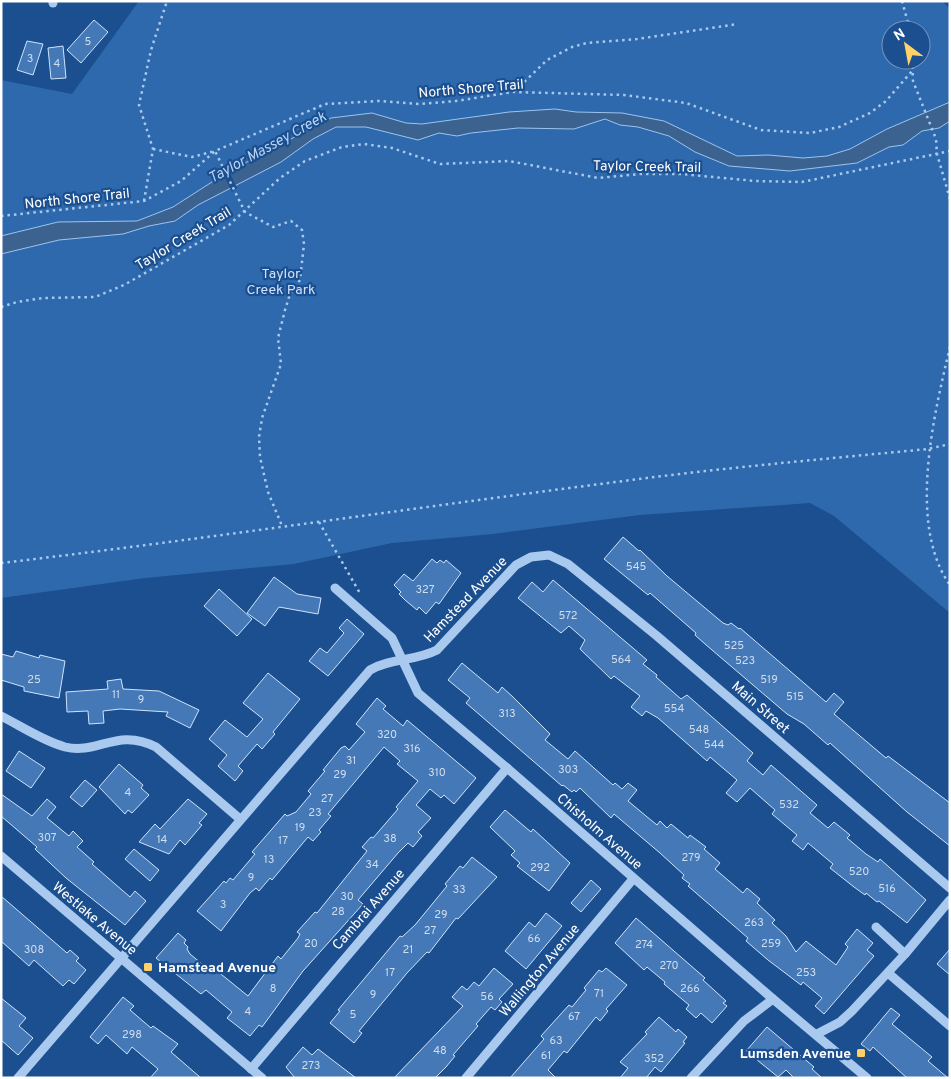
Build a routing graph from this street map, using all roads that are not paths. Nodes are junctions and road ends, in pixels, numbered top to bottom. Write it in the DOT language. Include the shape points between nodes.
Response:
graph roads {
  1 [pos="550,555"];
  2 [pos="335,588"];
  3 [pos="400,660"];
  4 [pos="1,716"];
  5 [pos="507,768"];
  6 [pos="240,819"];
  7 [pos="1,856"];
  8 [pos="633,879"];
  9 [pos="950,888"];
  10 [pos="950,900"];
  11 [pos="876,927"];
  12 [pos="905,954"];
  13 [pos="122,959"];
  14 [pos="888,973"];
  15 [pos="773,1000"];
  16 [pos="950,1026"];
  17 [pos="816,1034"];
  18 [pos="251,1069"];
  19 [pos="18,1078"];
  20 [pos="262,1078"];
  21 [pos="466,1078"];
  22 [pos="691,1078"];
  23 [pos="867,1078"];
  1 -- 3 [label="street, Hamstead Avenue" via="531,557 516,565 437,650 426,656"];
  1 -- 9 [label="street, Main Street" via="568,564 657,636"];
  2 -- 3 [label="street, Chisholm Avenue" via="392,638"];
  3 -- 5 [label="street, Chisholm Avenue" via="418,693"];
  3 -- 6 [label="street, Hamstead Avenue" via="370,670"];
  4 -- 6 [label="street" via="65,747 141,740 156,747"];
  5 -- 8 [label="street, Chisholm Avenue"];
  5 -- 18 [label="street, Cambrai Avenue"];
  6 -- 13 [label="street, Hamstead Avenue"];
  7 -- 13 [label="street, Westlake Avenue"];
  8 -- 15 [label="street, Chisholm Avenue"];
  8 -- 21 [label="street, Wallington Avenue"];
  10 -- 12 [label="street"];
  11 -- 12 [label="street"];
  12 -- 14 [label="street"];
  13 -- 18 [label="street, Westlake Avenue"];
  13 -- 19 [label="street, Hamstead Avenue"];
  14 -- 16 [label="street"];
  14 -- 17 [label="street" via="840,1022"];
  15 -- 17 [label="street, Chisholm Avenue"];
  15 -- 22 [label="street" via="744,1021"];
  17 -- 23 [label="street, Chisholm Avenue"];
  18 -- 20 [label="street, Westlake Avenue"];
}
